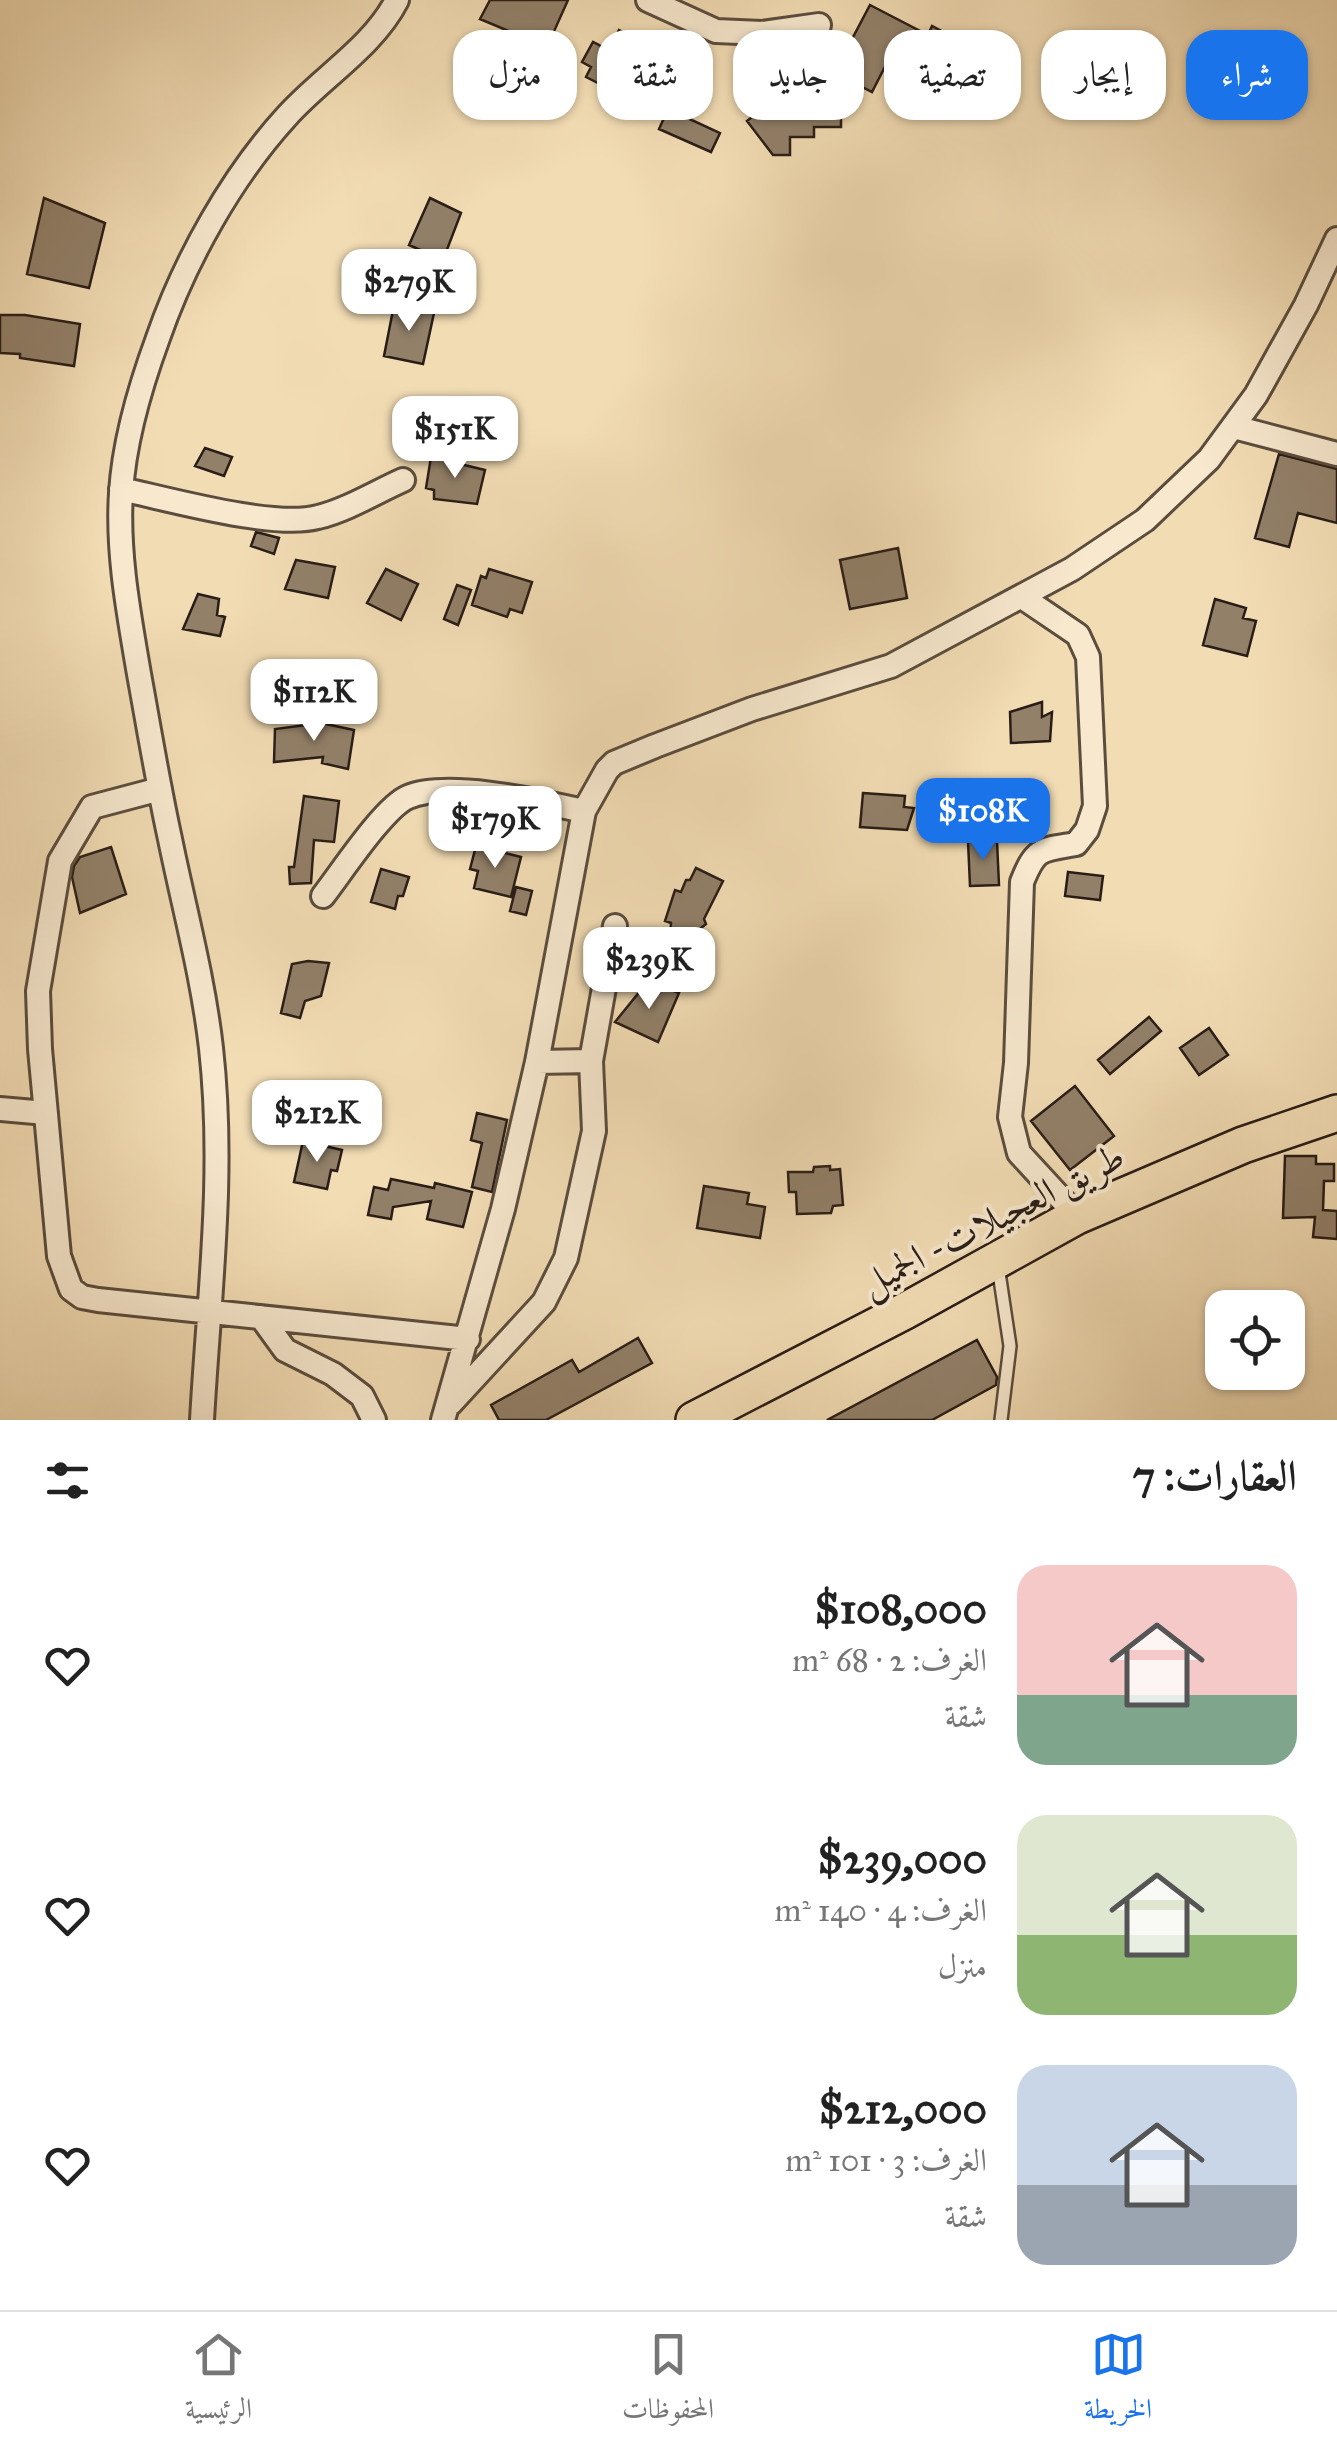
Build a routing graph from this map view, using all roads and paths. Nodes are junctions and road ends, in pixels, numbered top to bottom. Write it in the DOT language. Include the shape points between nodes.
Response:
graph roads {
  1 [pos="396,0"];
  2 [pos="648,0"];
  3 [pos="819,26"];
  4 [pos="1337,239"];
  5 [pos="1234,427"];
  6 [pos="1337,454"];
  7 [pos="403,480"];
  8 [pos="120,490"];
  9 [pos="1022,596"];
  10 [pos="160,789"];
  11 [pos="584,811"];
  12 [pos="323,896"];
  13 [pos="616,926"];
  14 [pos="591,1061"];
  15 [pos="537,1062"];
  16 [pos="0,1109"];
  17 [pos="1337,1113"];
  18 [pos="46,1114"];
  19 [pos="1077,1216"];
  20 [pos="998,1262"];
  21 [pos="211,1311"];
  22 [pos="261,1316"];
  23 [pos="468,1339"];
  24 [pos="444,1415"];
  25 [pos="711,1416"];
  26 [pos="202,1420"];
  27 [pos="374,1420"];
  28 [pos="1002,1420"];
  1 -- 8 [label="street" via="371,36 289,113 244,167 158,336"];
  2 -- 3 [label="street" via="716,31"];
  4 -- 5 [label="street"];
  5 -- 6 [label="street"];
  5 -- 9 [label="street" via="1145,520"];
  7 -- 8 [label="street" via="320,517 297,520"];
  8 -- 10 [label="street" via="130,625"];
  9 -- 11 [label="street" via="891,666 614,763"];
  9 -- 19 [label="street" via="1078,636 1088,657 1094,806 1076,844 1032,857 1022,882 1010,1116 1019,1153"];
  10 -- 18 [label="street" via="92,807 60,862 38,990"];
  10 -- 21 [label="street" via="210,1045 218,1185"];
  11 -- 12 [label="street" via="466,792 407,797"];
  11 -- 15 [label="street"];
  13 -- 14 [label="street"];
  14 -- 15 [label="street"];
  14 -- 24 [label="street" via="594,1131 566,1258 544,1302"];
  15 -- 23 [label="street"];
  16 -- 18 [label="street"];
  17 -- 19 [label="main road, طريق العجيلات- الجميل" via="1242,1145"];
  18 -- 21 [label="street" via="60,1256 71,1288 98,1300"];
  19 -- 20 [label="main road, طريق العجيلات- الجميل"];
  20 -- 25 [label="main road, طريق العجيلات- الجميل"];
  20 -- 28 [label="lane" via="1010,1346"];
  21 -- 22 [label="street"];
  21 -- 26 [label="street"];
  22 -- 23 [label="street"];
  22 -- 27 [label="street" via="284,1350 362,1396"];
  23 -- 24 [label="street"];
}
